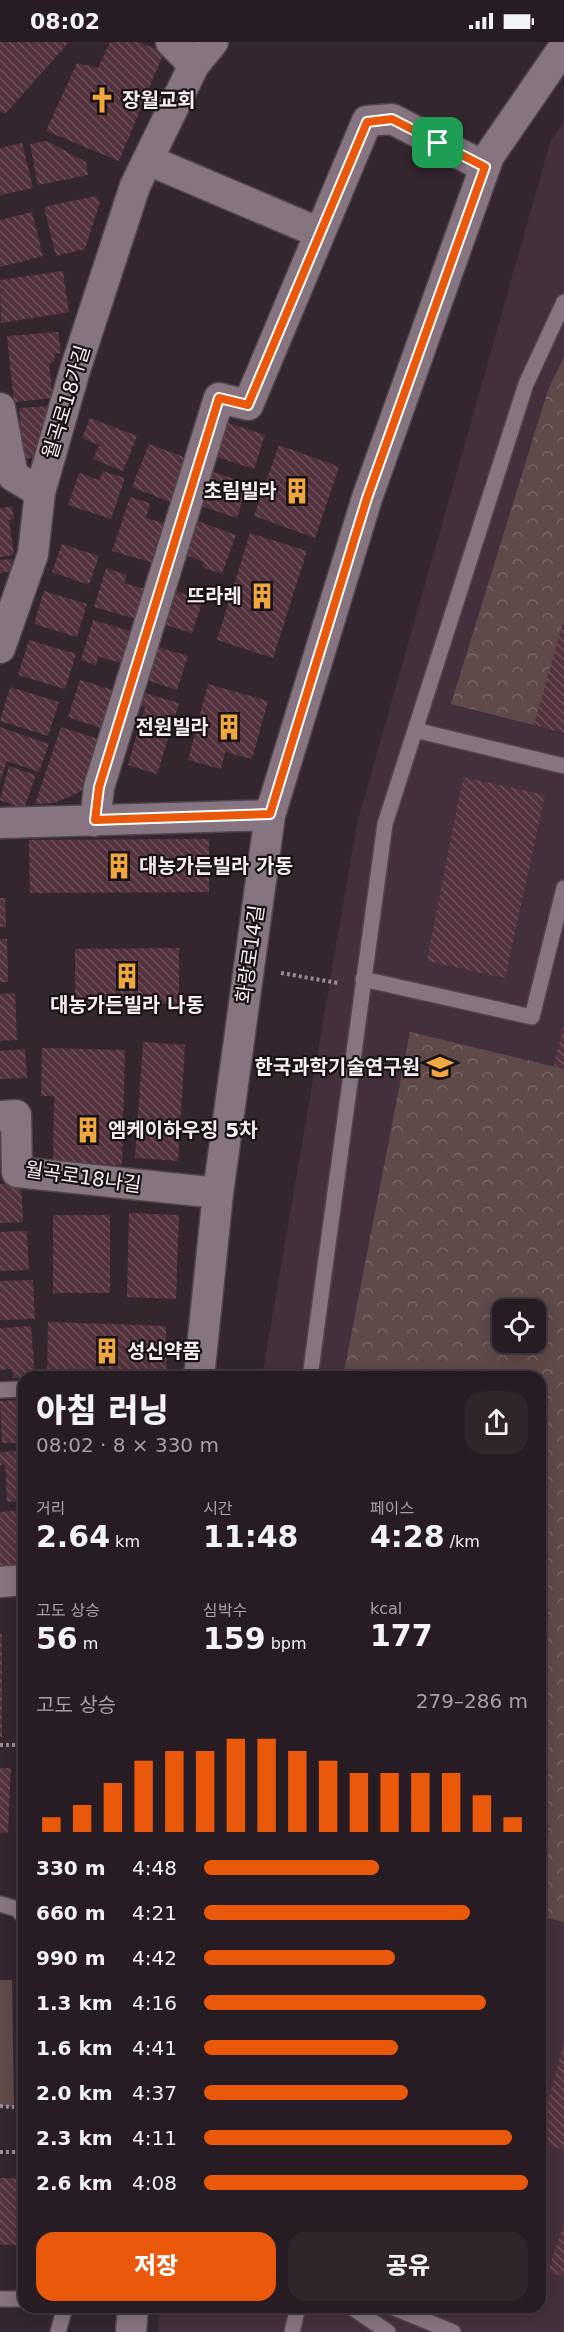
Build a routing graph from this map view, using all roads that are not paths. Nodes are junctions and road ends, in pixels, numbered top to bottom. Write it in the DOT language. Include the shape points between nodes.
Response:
graph roads {
  1 [pos="171,42"];
  2 [pos="213,42"];
  3 [pos="564,47"];
  4 [pos="194,66"];
  5 [pos="148,160"];
  6 [pos="485,167"];
  7 [pos="320,233"];
  8 [pos="564,302"];
  9 [pos="0,408"];
  10 [pos="40,492"];
  11 [pos="0,648"];
  12 [pos="415,730"];
  13 [pos="564,766"];
  14 [pos="270,814"];
  15 [pos="95,820"];
  16 [pos="0,823"];
  17 [pos="564,888"];
  18 [pos="363,983"];
  19 [pos="0,1116"];
  20 [pos="218,1193"];
  21 [pos="200,1371"];
  22 [pos="311,1371"];
  23 [pos="18,1389"];
  24 [pos="0,1390"];
  25 [pos="18,1580"];
  26 [pos="0,1582"];
  27 [pos="0,1904"];
  28 [pos="18,1910"];
  29 [pos="0,2299"];
  30 [pos="18,2299"];
  31 [pos="63,2313"];
  32 [pos="133,2313"];
  33 [pos="297,2313"];
  34 [pos="360,2313"];
  35 [pos="407,2313"];
  36 [pos="58,2332"];
  37 [pos="131,2332"];
  38 [pos="292,2332"];
  39 [pos="388,2332"];
  40 [pos="453,2332"];
  1 -- 4 [label="street"];
  2 -- 4 [label="street, 월곡로18가길"];
  3 -- 6 [label="street, 화랑로14길"];
  4 -- 5 [label="street, 월곡로18가길"];
  5 -- 7 [label="street"];
  5 -- 10 [label="street, 월곡로18가길" via="135,186 75,370"];
  6 -- 7 [label="street" via="392,119 367,122"];
  6 -- 14 [label="street, 화랑로14길" via="367,498"];
  7 -- 15 [label="street" via="248,405 219,398 99,787"];
  8 -- 12 [label="lane" via="526,384"];
  9 -- 10 [label="street" via="13,476"];
  10 -- 11 [label="street, 월곡로18가길" via="33,554"];
  12 -- 13 [label="lane"];
  12 -- 18 [label="lane" via="384,824"];
  14 -- 15 [label="street"];
  14 -- 20 [label="street, 화랑로14길"];
  15 -- 16 [label="street"];
  17 -- 18 [label="lane" via="532,1017"];
  18 -- 22 [label="lane"];
  19 -- 20 [label="street, 월곡로18나길" via="16,1115 17,1172"];
  20 -- 21 [label="street, 화랑로14길"];
  23 -- 24 [label="lane"];
  25 -- 26 [label="street"];
  27 -- 28 [label="lane"];
  29 -- 30 [label="lane"];
  31 -- 36 [label="lane"];
  32 -- 37 [label="street"];
  33 -- 38 [label="lane"];
  34 -- 39 [label="lane"];
  35 -- 40 [label="lane"];
}
